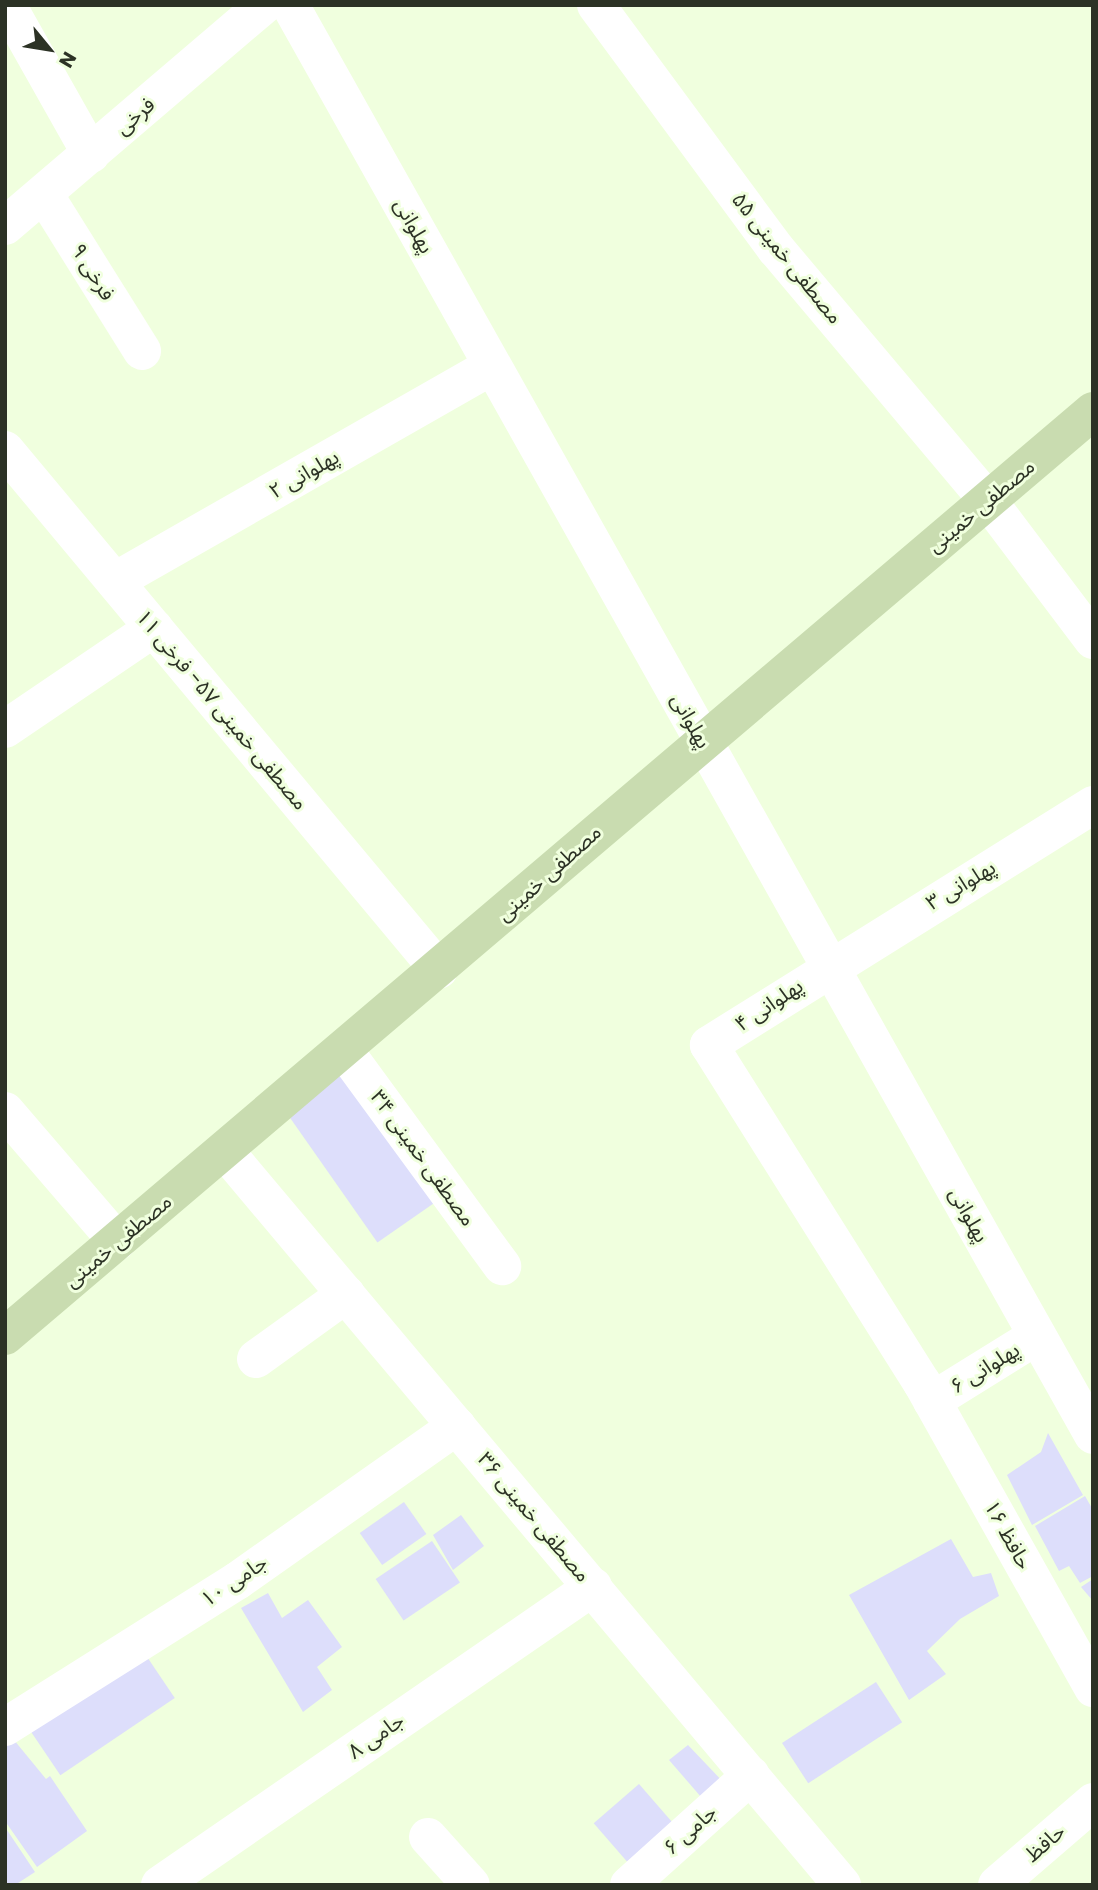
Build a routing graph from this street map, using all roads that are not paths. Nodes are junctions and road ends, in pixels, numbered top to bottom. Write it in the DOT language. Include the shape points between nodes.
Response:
graph roads {
  1 [pos="7,5"];
  2 [pos="264,5"];
  3 [pos="290,5"];
  4 [pos="596,5"];
  5 [pos="91,154"];
  6 [pos="44,194"];
  7 [pos="5,226"];
  8 [pos="142,351"];
  9 [pos="492,366"];
  10 [pos="1093,411"];
  11 [pos="5,450"];
  12 [pos="989,502"];
  13 [pos="115,582"];
  14 [pos="154,628"];
  15 [pos="1093,640"];
  16 [pos="5,729"];
  17 [pos="701,738"];
  18 [pos="1093,805"];
  19 [pos="828,965"];
  20 [pos="439,970"];
  21 [pos="709,1045"];
  22 [pos="344,1050"];
  23 [pos="5,1111"];
  24 [pos="225,1151"];
  25 [pos="117,1241"];
  26 [pos="502,1266"];
  27 [pos="346,1294"];
  28 [pos="5,1336"];
  29 [pos="1037,1336"];
  30 [pos="256,1359"];
  31 [pos="928,1392"];
  32 [pos="457,1426"];
  33 [pos="1093,1435"];
  34 [pos="593,1587"];
  35 [pos="1093,1688"];
  36 [pos="5,1727"];
  37 [pos="751,1775"];
  38 [pos="1093,1802"];
  39 [pos="428,1837"];
  40 [pos="160,1885"];
  41 [pos="471,1885"];
  42 [pos="629,1885"];
  43 [pos="842,1885"];
  44 [pos="997,1885"];
  1 -- 5 [label="street"];
  2 -- 5 [label="street, فرخی"];
  3 -- 9 [label="street, پهلوانی"];
  4 -- 12 [label="street, مصطفی خمینی ۵۵" via="776,249"];
  5 -- 6 [label="street, فرخی"];
  6 -- 7 [label="street, فرخی"];
  6 -- 8 [label="street, فرخی ۹"];
  9 -- 13 [label="street, پهلوانی ۲"];
  9 -- 17 [label="street, پهلوانی"];
  10 -- 12 [label="main road, مصطفی خمینی"];
  11 -- 13 [label="street, مصطفی خمینی ۵۷- فرخی ۱۱"];
  12 -- 15 [label="street, مصطفی خمینی ۵۵"];
  12 -- 17 [label="main road, مصطفی خمینی"];
  13 -- 14 [label="street, مصطفی خمینی ۵۷- فرخی ۱۱"];
  14 -- 16 [label="street"];
  14 -- 20 [label="street, مصطفی خمینی ۵۷- فرخی ۱۱"];
  17 -- 19 [label="street, پهلوانی"];
  17 -- 20 [label="main road, مصطفی خمینی"];
  18 -- 19 [label="street, پهلوانی ۳"];
  19 -- 21 [label="street, پهلوانی ۴"];
  19 -- 29 [label="street, پهلوانی"];
  20 -- 22 [label="main road, مصطفی خمینی"];
  21 -- 31 [label="street, حافظ ۱۶"];
  22 -- 24 [label="main road, مصطفی خمینی"];
  22 -- 26 [label="street, مصطفی خمینی ۳۴"];
  23 -- 25 [label="street"];
  24 -- 25 [label="main road, مصطفی خمینی"];
  24 -- 27 [label="street, مصطفی خمینی ۳۶"];
  25 -- 28 [label="main road, مصطفی خمینی"];
  27 -- 30 [label="street"];
  27 -- 32 [label="street, مصطفی خمینی ۳۶"];
  29 -- 31 [label="street, پهلوانی ۶"];
  29 -- 33 [label="street, پهلوانی"];
  31 -- 35 [label="street, حافظ ۱۶"];
  32 -- 34 [label="street, مصطفی خمینی ۳۶"];
  32 -- 36 [label="street, جامی ۱۰" via="237,1581"];
  34 -- 37 [label="street, مصطفی خمینی ۳۶"];
  34 -- 40 [label="street, جامی ۸"];
  37 -- 42 [label="street, جامی ۶"];
  37 -- 43 [label="street, مصطفی خمینی ۳۶"];
  38 -- 44 [label="street, حافظ"];
  39 -- 41 [label="street"];
}
